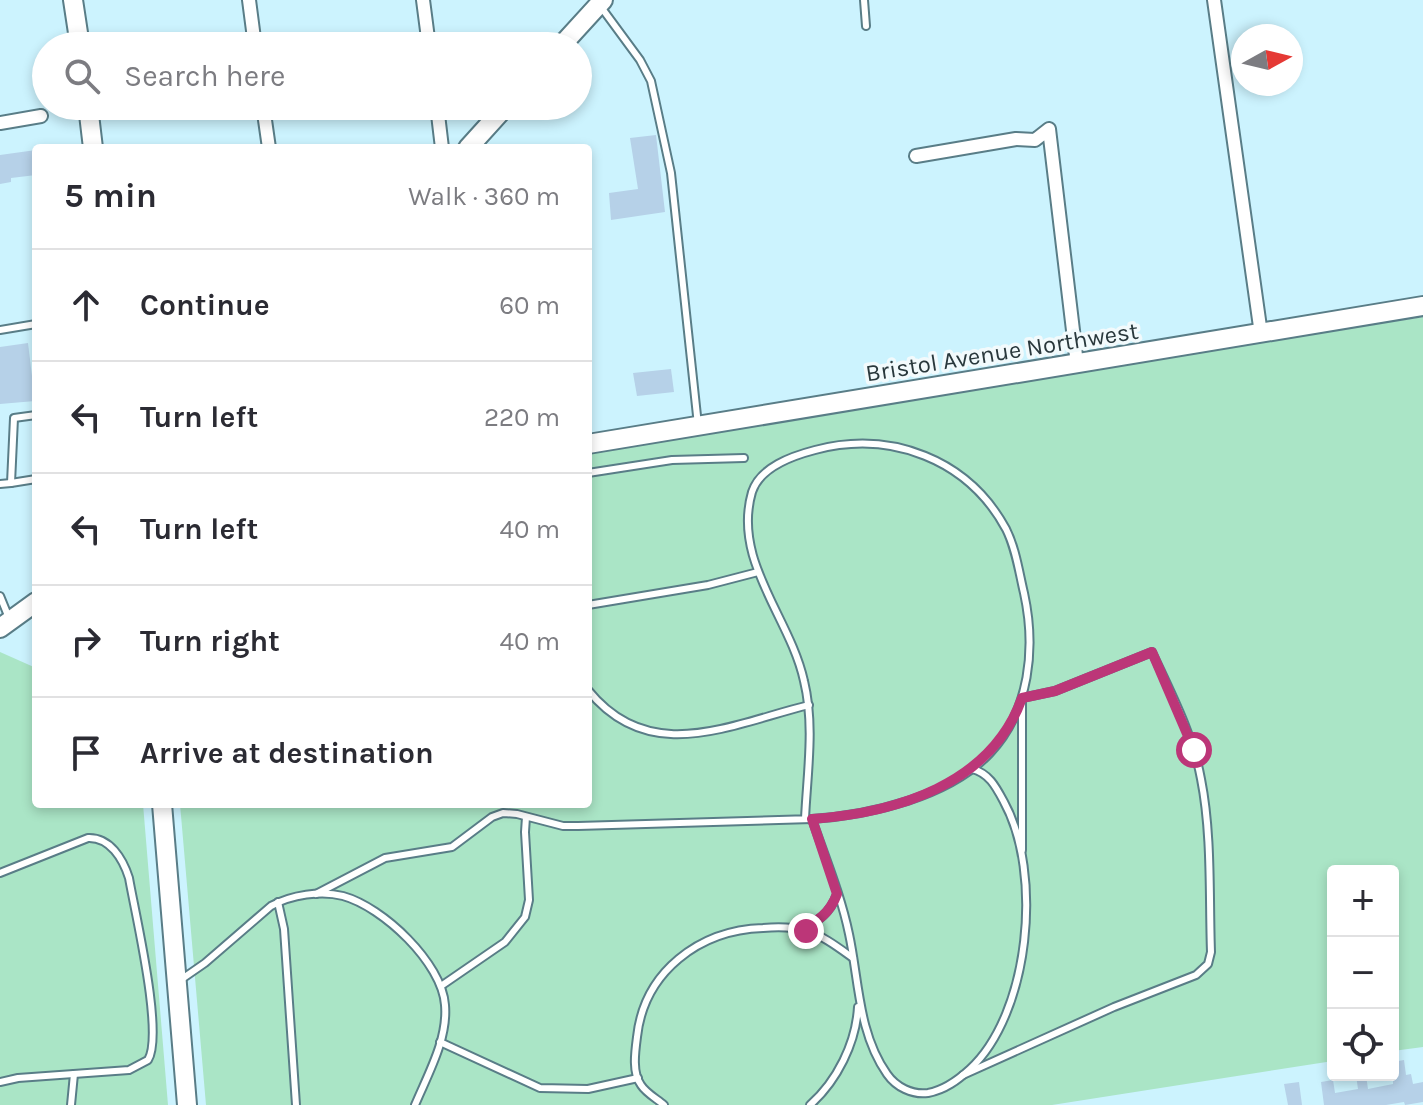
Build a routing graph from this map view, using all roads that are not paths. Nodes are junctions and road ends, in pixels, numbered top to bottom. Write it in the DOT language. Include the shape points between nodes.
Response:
graph roads {
  1 [pos="73,0"];
  2 [pos="249,0"];
  3 [pos="423,0"];
  4 [pos="864,0"];
  5 [pos="1214,0"];
  6 [pos="601,2"];
  7 [pos="866,26"];
  8 [pos="78,32"];
  9 [pos="253,32"];
  10 [pos="427,32"];
  11 [pos="574,32"];
  12 [pos="32,118"];
  13 [pos="90,120"];
  14 [pos="265,120"];
  15 [pos="439,120"];
  16 [pos="493,120"];
  17 [pos="0,123"];
  18 [pos="93,144"];
  19 [pos="268,144"];
  20 [pos="442,144"];
  21 [pos="472,144"];
  22 [pos="916,156"];
  23 [pos="1423,306"];
  24 [pos="32,325"];
  25 [pos="0,330"];
  26 [pos="1261,334"];
  27 [pos="1077,364"];
  28 [pos="32,416"];
  29 [pos="698,426"];
  30 [pos="592,443"];
  31 [pos="744,458"];
  32 [pos="592,472"];
  33 [pos="32,480"];
  34 [pos="11,483"];
  35 [pos="0,484"];
  36 [pos="758,572"];
  37 [pos="0,596"];
  38 [pos="592,604"];
  39 [pos="32,605"];
  40 [pos="5,624"];
  41 [pos="592,695"];
  42 [pos="1022,698"];
  43 [pos="809,705"];
  44 [pos="972,769"];
  45 [pos="162,808"];
  46 [pos="526,817"];
  47 [pos="808,819"];
  48 [pos="1022,850"];
  49 [pos="0,873"];
  50 [pos="316,894"];
  51 [pos="837,894"];
  52 [pos="278,902"];
  53 [pos="795,929"];
  54 [pos="853,958"];
  55 [pos="176,983"];
  56 [pos="441,986"];
  57 [pos="857,988"];
  58 [pos="440,1042"];
  59 [pos="74,1074"];
  60 [pos="963,1075"];
  61 [pos="638,1078"];
  62 [pos="0,1082"];
  63 [pos="71,1105"];
  64 [pos="187,1105"];
  65 [pos="296,1105"];
  66 [pos="415,1105"];
  67 [pos="664,1105"];
  68 [pos="810,1105"];
  1 -- 8 [label="street"];
  2 -- 9 [label="street"];
  3 -- 10 [label="street"];
  4 -- 7 [label="lane"];
  5 -- 26 [label="street"];
  6 -- 11 [label="street"];
  6 -- 29 [label="lane" via="651,81 671,173"];
  12 -- 17 [label="street"];
  13 -- 18 [label="street"];
  14 -- 19 [label="street"];
  15 -- 20 [label="street"];
  16 -- 21 [label="street"];
  22 -- 27 [label="street" via="1035,140 1049,129"];
  23 -- 26 [label="street, Bristol Avenue Northwest"];
  24 -- 25 [label="lane"];
  26 -- 27 [label="street, Bristol Avenue Northwest"];
  27 -- 29 [label="street, Bristol Avenue Northwest"];
  28 -- 34 [label="lane" via="14,418"];
  29 -- 30 [label="street, Bristol Avenue Northwest"];
  31 -- 32 [label="lane" via="672,460"];
  33 -- 34 [label="lane"];
  34 -- 35 [label="lane"];
  36 -- 38 [label="lane"];
  36 -- 42 [label="lane" via="750,541 750,503 756,483 769,469 813,451 857,443 929,456 971,484 1007,531 1030,628"];
  36 -- 43 [label="lane" via="799,660"];
  37 -- 40 [label="lane"];
  39 -- 40 [label="street"];
  41 -- 43 [label="lane" via="624,720 675,736"];
  42 -- 44 [label="lane" via="995,747"];
  42 -- 48 [label="lane"];
  42 -- 60 [label="lane" via="1055,691 1152,652 1201,778 1210,959 1196,975"];
  43 -- 47 [label="lane"];
  44 -- 47 [label="lane" via="892,805"];
  44 -- 48 [label="lane" via="987,775 1001,796"];
  45 -- 55 [label="street"];
  46 -- 47 [label="lane" via="578,826"];
  46 -- 50 [label="lane" via="497,815 452,847 385,858"];
  46 -- 56 [label="lane" via="525,917 505,942"];
  47 -- 51 [label="lane"];
  48 -- 60 [label="lane" via="1025,910 1018,974 990,1044"];
  49 -- 59 [label="lane" via="96,838 111,847 126,868 151,1009 152,1055 129,1070"];
  50 -- 52 [label="lane"];
  50 -- 56 [label="lane" via="347,897 386,919 407,938"];
  51 -- 53 [label="lane" via="820,918"];
  51 -- 54 [label="lane"];
  52 -- 55 [label="lane"];
  52 -- 65 [label="lane"];
  53 -- 54 [label="lane" via="814,934"];
  53 -- 61 [label="lane" via="721,934 670,966 641,1012"];
  54 -- 57 [label="lane"];
  55 -- 64 [label="street"];
  56 -- 58 [label="lane" via="446,1010"];
  57 -- 60 [label="lane" via="877,1055 897,1084 916,1093 931,1092"];
  57 -- 68 [label="lane" via="858,1012 846,1054"];
  58 -- 61 [label="lane" via="540,1088 588,1089"];
  58 -- 66 [label="lane"];
  59 -- 62 [label="lane"];
  59 -- 63 [label="lane"];
  61 -- 67 [label="lane"];
}
